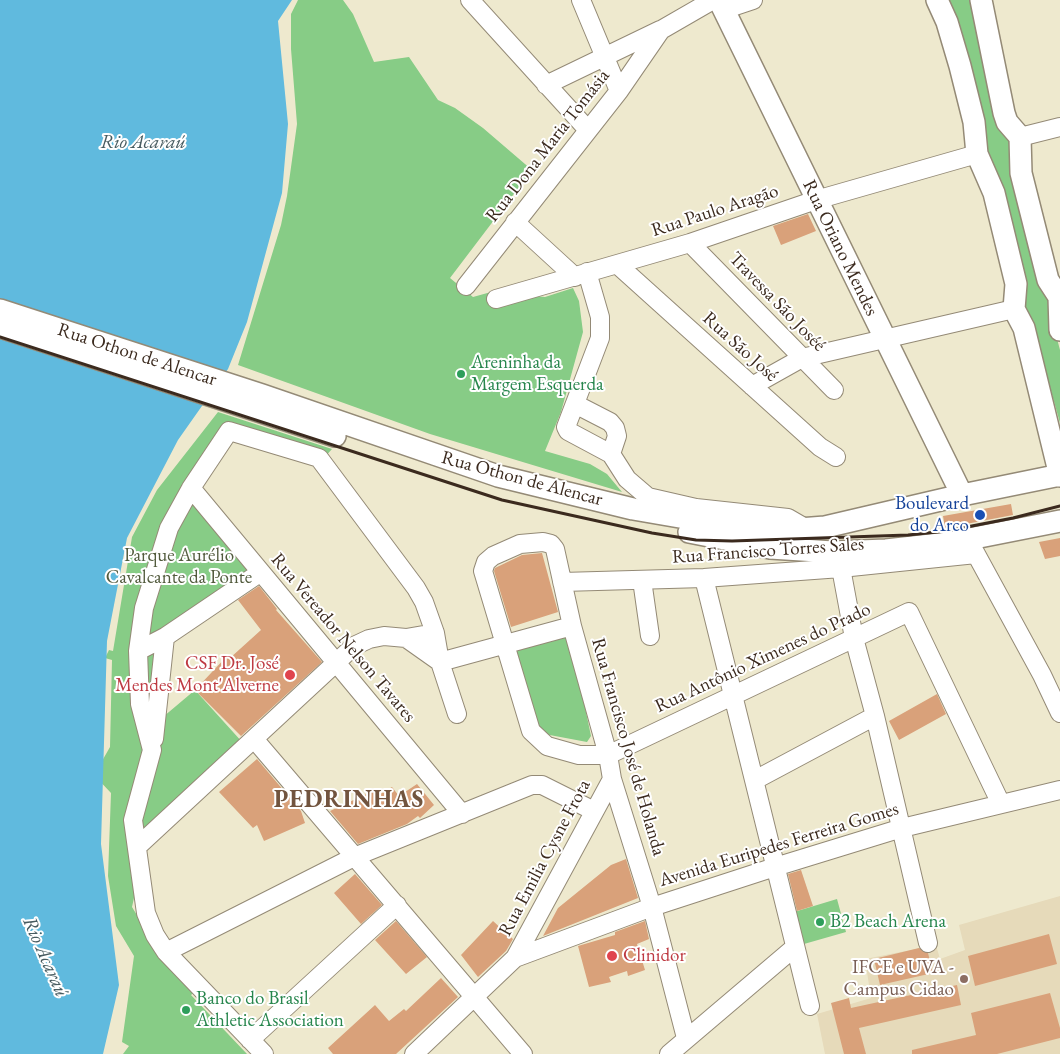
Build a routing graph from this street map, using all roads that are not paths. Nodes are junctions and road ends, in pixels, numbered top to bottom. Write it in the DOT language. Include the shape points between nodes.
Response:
graph roads {
  1 [pos="470,0"];
  2 [pos="580,0"];
  3 [pos="753,0"];
  4 [pos="937,0"];
  5 [pos="981,0"];
  6 [pos="718,3"];
  7 [pos="660,30"];
  8 [pos="604,56"];
  9 [pos="546,86"];
  10 [pos="619,91"];
  11 [pos="1060,127"];
  12 [pos="588,130"];
  13 [pos="1020,136"];
  14 [pos="977,154"];
  15 [pos="816,200"];
  16 [pos="515,222"];
  17 [pos="690,243"];
  18 [pos="618,264"];
  19 [pos="581,275"];
  20 [pos="466,286"];
  21 [pos="1059,297"];
  22 [pos="496,300"];
  23 [pos="1014,308"];
  24 [pos="0,310"];
  25 [pos="0,327"];
  26 [pos="1060,330"];
  27 [pos="885,338"];
  28 [pos="802,358"];
  29 [pos="752,386"];
  30 [pos="834,390"];
  31 [pos="259,403"];
  32 [pos="575,404"];
  33 [pos="612,454"];
  34 [pos="836,457"];
  35 [pos="1060,475"];
  36 [pos="191,488"];
  37 [pos="962,495"];
  38 [pos="1060,520"];
  39 [pos="807,529"];
  40 [pos="972,547"];
  41 [pos="837,560"];
  42 [pos="261,572"];
  43 [pos="704,578"];
  44 [pos="642,580"];
  45 [pos="562,582"];
  46 [pos="572,626"];
  47 [pos="435,633"];
  48 [pos="650,636"];
  49 [pos="165,638"];
  50 [pos="406,638"];
  51 [pos="854,638"];
  52 [pos="504,645"];
  53 [pos="138,651"];
  54 [pos="440,662"];
  55 [pos="335,664"];
  56 [pos="734,694"];
  57 [pos="1060,713"];
  58 [pos="457,714"];
  59 [pos="875,716"];
  60 [pos="255,740"];
  61 [pos="152,750"];
  62 [pos="608,756"];
  63 [pos="612,778"];
  64 [pos="755,780"];
  65 [pos="1060,790"];
  66 [pos="1001,804"];
  67 [pos="594,811"];
  68 [pos="462,814"];
  69 [pos="902,828"];
  70 [pos="137,848"];
  71 [pos="354,857"];
  72 [pos="775,867"];
  73 [pos="397,905"];
  74 [pos="652,907"];
  75 [pos="928,943"];
  76 [pos="795,947"];
  77 [pos="166,952"];
  78 [pos="515,958"];
  79 [pos="473,998"];
  80 [pos="810,1006"];
  81 [pos="686,1038"];
  82 [pos="250,1040"];
  83 [pos="264,1054"];
  84 [pos="414,1054"];
  85 [pos="523,1054"];
  86 [pos="669,1054"];
  1 -- 9 [label="street"];
  2 -- 8 [label="street"];
  3 -- 6 [label="street, Rua Dona Maria Tomásia"];
  4 -- 14 [label="main road" via="947,22 974,122"];
  5 -- 13 [label="main road" via="1004,113 1007,122"];
  6 -- 7 [label="street, Rua Dona Maria Tomásia"];
  6 -- 15 [label="main road, Rua Oriano Mendes"];
  7 -- 8 [label="street, Rua Dona Maria Tomásia"];
  7 -- 10 [label="street, Rua Dona Maria Tomásia"];
  8 -- 9 [label="street, Rua Dona Maria Tomásia"];
  8 -- 10 [label="street"];
  9 -- 12 [label="street"];
  10 -- 12 [label="street, Rua Dona Maria Tomásia"];
  11 -- 13 [label="street"];
  12 -- 16 [label="street, Rua Dona Maria Tomásia"];
  13 -- 21 [label="main road" via="1021,173 1048,280"];
  14 -- 15 [label="street, Rua Paulo Aragão"];
  14 -- 23 [label="main road" via="994,193 1016,284"];
  15 -- 17 [label="street, Rua Paulo Aragão"];
  15 -- 27 [label="main road, Rua Oriano Mendes"];
  16 -- 19 [label="street"];
  16 -- 20 [label="street, Rua Dona Maria Tomásia"];
  17 -- 18 [label="street, Rua Paulo Aragão"];
  17 -- 28 [label="street, Travessa São Joséé"];
  18 -- 19 [label="street, Rua Paulo Aragão"];
  18 -- 29 [label="street, Rua São José"];
  19 -- 22 [label="street, Rua Paulo Aragão"];
  19 -- 32 [label="street" via="600,317 600,338"];
  21 -- 26 [label="main road"];
  23 -- 27 [label="street"];
  23 -- 35 [label="main road" via="1024,328"];
  24 -- 31 [label="main road, Rua Othon de Alencar"];
  25 -- 31 [label="main road, Rua Othon de Alencar"];
  27 -- 28 [label="street"];
  27 -- 37 [label="main road, Rua Oriano Mendes"];
  28 -- 29 [label="street"];
  28 -- 30 [label="street, Travessa São Joséé"];
  29 -- 34 [label="street, Rua São José" via="820,447"];
  31 -- 39 [label="main road, Rua Othon de Alencar" via="561,492 691,520"];
  31 -- 41 [label="main road, Rua Othon de Alencar" via="470,482 542,502 742,544"];
  32 -- 33 [label="street" via="610,422 615,428"];
  32 -- 33 [label="street" via="566,427 572,434"];
  33 -- 39 [label="street" via="627,479 648,497 696,508 788,518"];
  35 -- 37 [label="main road, Rua Othon de Alencar"];
  36 -- 42 [label="street, Rua Vereador Nelson Tavares"];
  36 -- 47 [label="street" via="229,431 319,458 416,588"];
  36 -- 53 [label="street" via="169,528 144,608"];
  37 -- 39 [label="main road, Rua Othon de Alencar"];
  38 -- 40 [label="main road, Rua Othon de Alencar"];
  40 -- 41 [label="main road, Rua Othon de Alencar" via="886,550"];
  40 -- 57 [label="street"];
  41 -- 43 [label="street, Rua Francisco Torres Sales"];
  41 -- 51 [label="street"];
  42 -- 49 [label="street"];
  42 -- 55 [label="street, Rua Vereador Nelson Tavares"];
  43 -- 44 [label="street, Rua Francisco Torres Sales"];
  43 -- 56 [label="street"];
  44 -- 45 [label="street, Rua Francisco Torres Sales"];
  44 -- 48 [label="street"];
  45 -- 46 [label="street, Rua Francisco José de Holanda"];
  45 -- 52 [label="street, Rua Francisco José de Holanda" via="551,544 520,544 486,562 483,571"];
  46 -- 52 [label="street"];
  46 -- 62 [label="street, Rua Francisco José de Holanda"];
  47 -- 50 [label="street"];
  47 -- 54 [label="street"];
  49 -- 53 [label="street"];
  49 -- 61 [label="street"];
  50 -- 54 [label="street"];
  50 -- 55 [label="street" via="384,636 369,639 354,646"];
  51 -- 56 [label="street, Rua Antônio Ximenes do Prado"];
  51 -- 59 [label="street"];
  51 -- 66 [label="street, Rua Antônio Ximenes do Prado" via="909,612"];
  52 -- 54 [label="street"];
  52 -- 62 [label="street" via="531,731 538,740 547,746 579,755"];
  53 -- 61 [label="street" via="140,704"];
  54 -- 58 [label="street"];
  55 -- 60 [label="street"];
  55 -- 68 [label="street, Rua Vereador Nelson Tavares"];
  56 -- 62 [label="street, Rua Antônio Ximenes do Prado"];
  56 -- 64 [label="street"];
  59 -- 64 [label="street"];
  59 -- 69 [label="street"];
  60 -- 70 [label="street"];
  60 -- 71 [label="street"];
  61 -- 70 [label="street" via="133,820"];
  62 -- 63 [label="street, Rua Francisco José de Holanda"];
  63 -- 67 [label="street, Rua Emilia Cysne Frota"];
  63 -- 74 [label="street, Rua Francisco José de Holanda"];
  64 -- 72 [label="street"];
  65 -- 66 [label="street, Avenida Euripedes Ferreira Gomes"];
  66 -- 69 [label="street, Avenida Euripedes Ferreira Gomes"];
  67 -- 68 [label="street" via="542,785 532,785"];
  67 -- 78 [label="street, Rua Emilia Cysne Frota"];
  68 -- 71 [label="street"];
  69 -- 72 [label="street, Avenida Euripedes Ferreira Gomes"];
  69 -- 75 [label="street"];
  70 -- 77 [label="street" via="146,913"];
  71 -- 73 [label="street"];
  71 -- 77 [label="street"];
  72 -- 74 [label="street, Avenida Euripedes Ferreira Gomes"];
  72 -- 76 [label="street"];
  73 -- 79 [label="street"];
  73 -- 82 [label="street"];
  74 -- 78 [label="street, Avenida Euripedes Ferreira Gomes"];
  74 -- 81 [label="street, Rua Francisco José de Holanda"];
  76 -- 80 [label="street"];
  76 -- 81 [label="street"];
  77 -- 82 [label="street"];
  78 -- 79 [label="street"];
  79 -- 84 [label="street"];
  79 -- 85 [label="street"];
  81 -- 86 [label="street"];
  82 -- 83 [label="street"];
}
